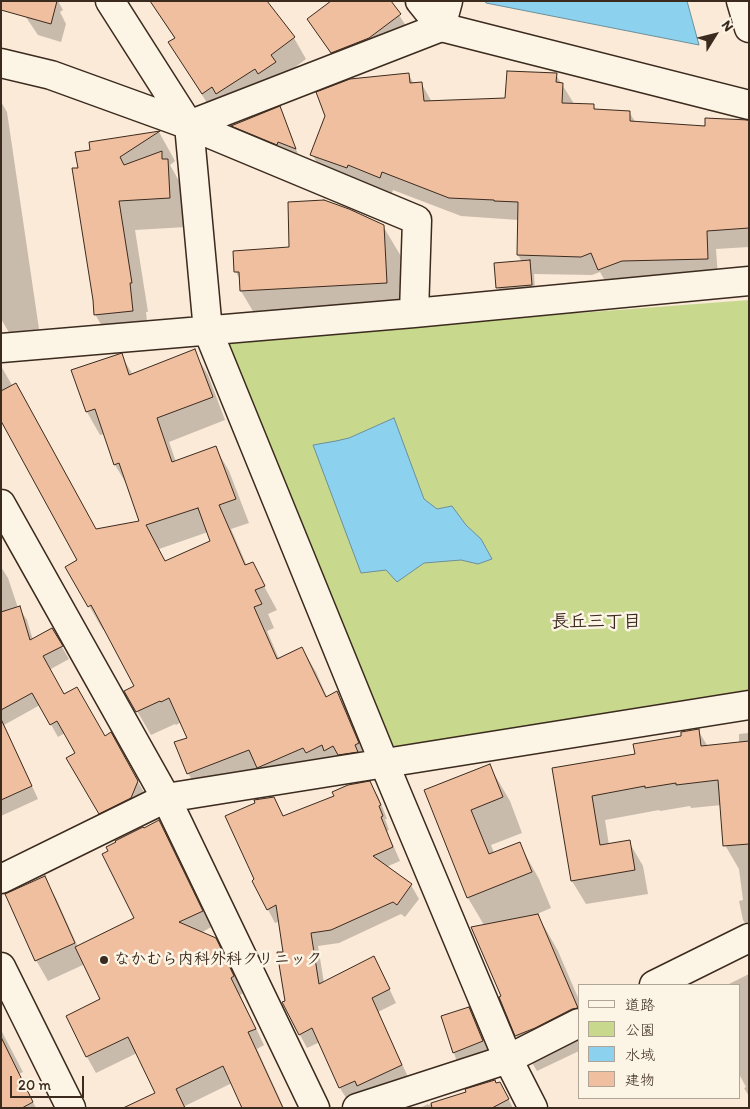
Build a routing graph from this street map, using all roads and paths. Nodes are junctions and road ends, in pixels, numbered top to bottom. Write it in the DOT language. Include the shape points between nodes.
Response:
graph roads {
  1 [pos="110,1"];
  2 [pos="420,1"];
  3 [pos="448,1"];
  4 [pos="741,1"];
  5 [pos="441,27"];
  6 [pos="749,28"];
  7 [pos="1,63"];
  8 [pos="749,105"];
  9 [pos="189,125"];
  10 [pos="749,281"];
  11 [pos="414,313"];
  12 [pos="208,332"];
  13 [pos="1,348"];
  14 [pos="1,504"];
  15 [pos="749,705"];
  16 [pos="384,763"];
  17 [pos="166,798"];
  18 [pos="1,879"];
  19 [pos="749,938"];
  20 [pos="1,968"];
  21 [pos="656,984"];
  22 [pos="578,1023"];
  23 [pos="508,1058"];
  24 [pos="71,1108"];
  25 [pos="315,1108"];
  26 [pos="357,1108"];
  27 [pos="533,1108"];
  1 -- 9 [label="street"];
  2 -- 5 [label="street"];
  3 -- 5 [label="street"];
  4 -- 6 [label="street"];
  5 -- 8 [label="street"];
  5 -- 9 [label="street"];
  7 -- 9 [label="street" via="51,75"];
  9 -- 11 [label="street" via="417,220"];
  9 -- 12 [label="street"];
  10 -- 11 [label="street"];
  11 -- 12 [label="street"];
  12 -- 13 [label="street"];
  12 -- 16 [label="street"];
  14 -- 17 [label="street"];
  15 -- 16 [label="street"];
  16 -- 17 [label="street"];
  16 -- 23 [label="street"];
  17 -- 18 [label="street"];
  17 -- 25 [label="street"];
  19 -- 21 [label="street"];
  20 -- 24 [label="street"];
  22 -- 23 [label="street"];
  23 -- 26 [label="street"];
  23 -- 27 [label="street"];
}
